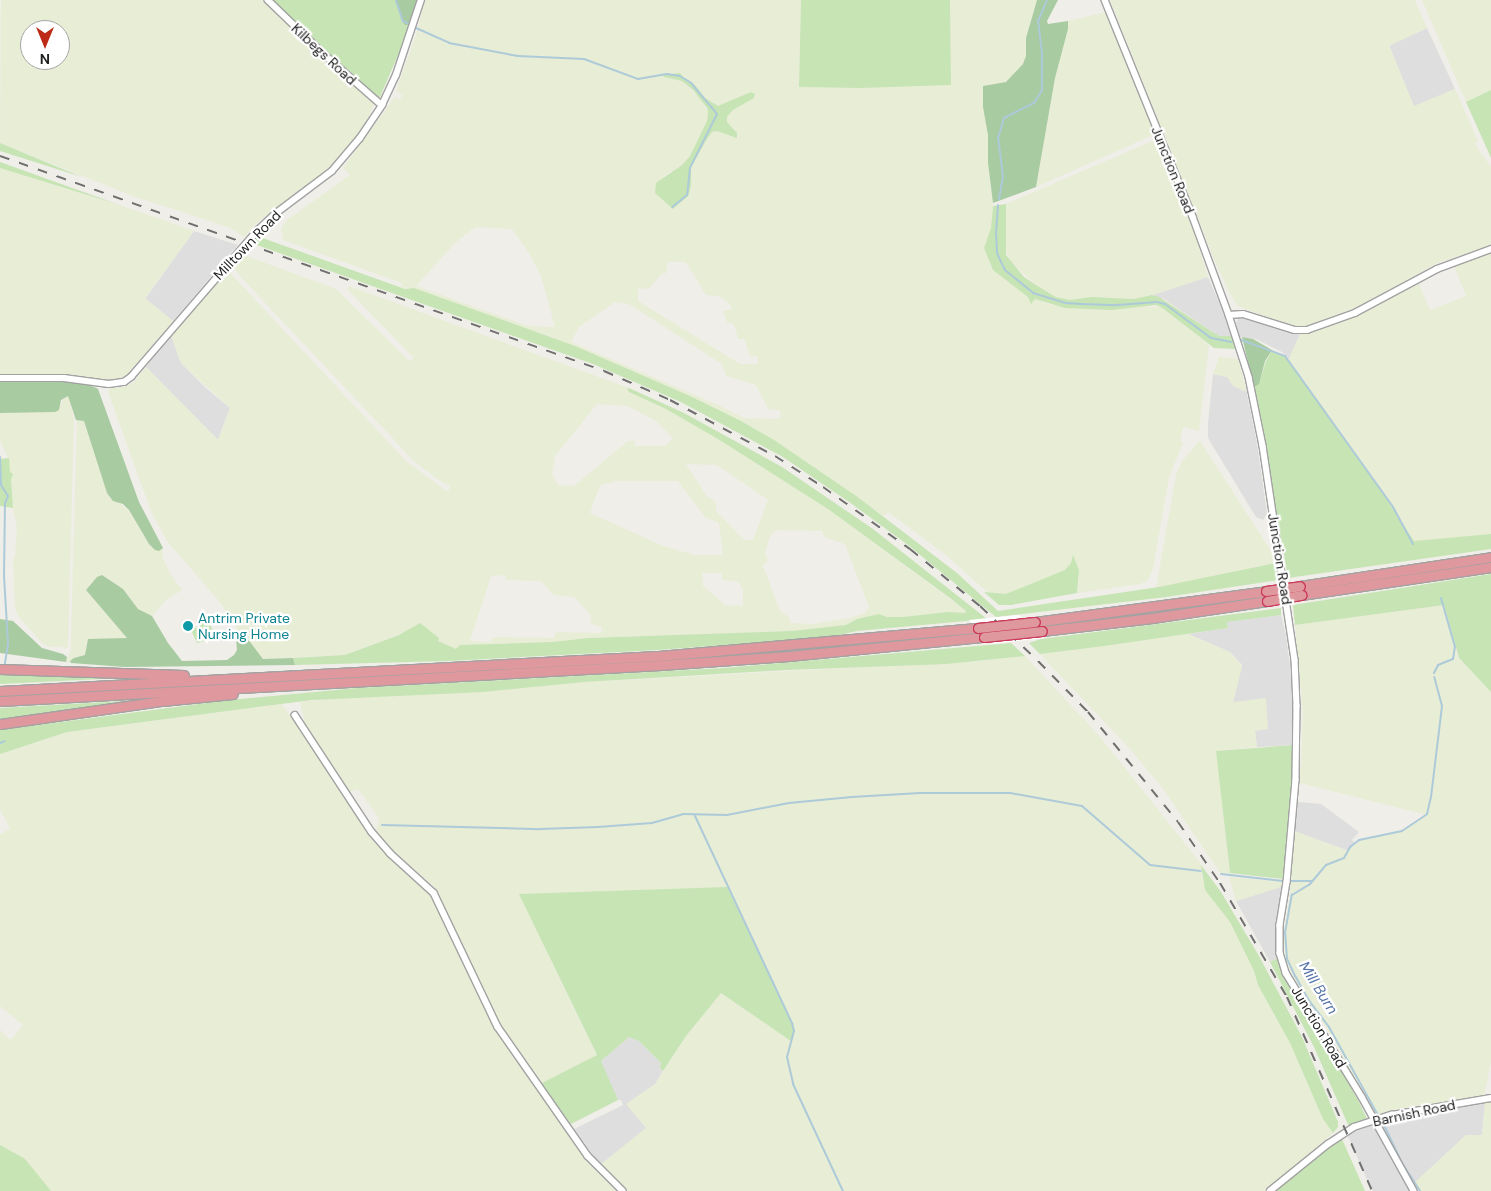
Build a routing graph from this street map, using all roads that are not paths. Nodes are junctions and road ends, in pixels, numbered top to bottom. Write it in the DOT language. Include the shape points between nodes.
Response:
graph roads {
  1 [pos="268,0"];
  2 [pos="421,0"];
  3 [pos="1105,0"];
  4 [pos="382,105"];
  5 [pos="1491,249"];
  6 [pos="1229,315"];
  7 [pos="0,378"];
  8 [pos="1491,557"];
  9 [pos="1491,567"];
  10 [pos="1301,591"];
  11 [pos="1267,596"];
  12 [pos="0,669"];
  13 [pos="304,675"];
  14 [pos="360,682"];
  15 [pos="0,691"];
  16 [pos="0,701"];
  17 [pos="295,715"];
  18 [pos="0,724"];
  19 [pos="1491,1098"];
  20 [pos="1378,1118"];
  21 [pos="623,1191"];
  22 [pos="1270,1191"];
  23 [pos="1414,1191"];
  1 -- 4 [label="street, Kilbegs Road"];
  2 -- 4 [label="street, Milltown Road" via="402,59"];
  3 -- 6 [label="street, Junction Road"];
  4 -- 7 [label="street, Milltown Road" via="332,171 256,231 128,379 109,384 64,378"];
  5 -- 6 [label="street" via="1437,270 1355,313 1307,330 1295,330 1242,314"];
  6 -- 20 [label="street, Junction Road" via="1257,414 1296,670 1296,780 1280,953 1286,972"];
  8 -- 10 [label="highway"];
  9 -- 10 [label="highway"];
  10 -- 11 [label="highway, bridge"];
  11 -- 13 [label="highway, bridge" via="978,628 657,656"];
  11 -- 14 [label="highway, bridge" via="1152,618 780,657"];
  12 -- 13 [label="highway" via="172,676"];
  13 -- 15 [label="highway"];
  14 -- 16 [label="highway"];
  14 -- 18 [label="highway" via="162,702"];
  17 -- 21 [label="street" via="372,832 434,893 498,1027 588,1156"];
  19 -- 20 [label="street, Barnish Road"];
  20 -- 22 [label="street, Barnish Road" via="1340,1135"];
  20 -- 23 [label="street, Junction Road"];
}
